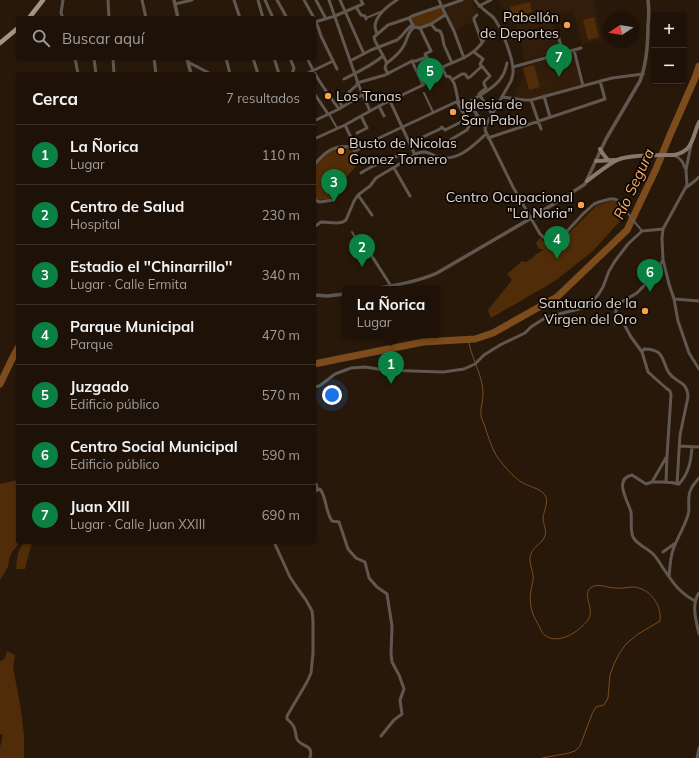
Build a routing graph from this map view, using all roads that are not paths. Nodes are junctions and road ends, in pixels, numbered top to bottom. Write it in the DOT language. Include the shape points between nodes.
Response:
graph roads {
  1 [pos="43,0"];
  2 [pos="63,0"];
  3 [pos="108,0"];
  4 [pos="142,0"];
  5 [pos="192,0"];
  6 [pos="234,0"];
  7 [pos="258,0"];
  8 [pos="265,0"];
  9 [pos="277,0"];
  10 [pos="304,0"];
  11 [pos="316,0"];
  12 [pos="329,0"];
  13 [pos="340,0"];
  14 [pos="361,0"];
  15 [pos="397,0"];
  16 [pos="439,0"];
  17 [pos="462,0"];
  18 [pos="475,0"];
  19 [pos="491,0"];
  20 [pos="648,0"];
  21 [pos="174,2"];
  22 [pos="479,6"];
  23 [pos="356,7"];
  24 [pos="441,7"];
  25 [pos="384,10"];
  26 [pos="345,12"];
  27 [pos="445,15"];
  28 [pos="477,15"];
  29 [pos="31,16"];
  30 [pos="62,16"];
  31 [pos="109,16"];
  32 [pos="146,16"];
  33 [pos="178,16"];
  34 [pos="239,16"];
  35 [pos="262,16"];
  36 [pos="273,16"];
  37 [pos="287,16"];
  38 [pos="312,16"];
  39 [pos="335,16"];
  40 [pos="366,18"];
  41 [pos="409,18"];
  42 [pos="326,19"];
  43 [pos="316,20"];
  44 [pos="431,24"];
  45 [pos="316,25"];
  46 [pos="413,26"];
  47 [pos="420,28"];
  48 [pos="16,30"];
  49 [pos="557,32"];
  50 [pos="377,34"];
  51 [pos="485,38"];
  52 [pos="482,42"];
  53 [pos="0,43"];
  54 [pos="378,47"];
  55 [pos="581,48"];
  56 [pos="574,50"];
  57 [pos="474,52"];
  58 [pos="563,53"];
  59 [pos="364,54"];
  60 [pos="383,56"];
  61 [pos="427,56"];
  62 [pos="464,58"];
  63 [pos="75,60"];
  64 [pos="94,60"];
  65 [pos="113,60"];
  66 [pos="154,60"];
  67 [pos="187,60"];
  68 [pos="226,60"];
  69 [pos="254,60"];
  70 [pos="275,60"];
  71 [pos="291,60"];
  72 [pos="308,60"];
  73 [pos="333,61"];
  74 [pos="350,61"];
  75 [pos="412,61"];
  76 [pos="387,63"];
  77 [pos="452,63"];
  78 [pos="507,63"];
  79 [pos="482,66"];
  80 [pos="513,67"];
  81 [pos="443,68"];
  82 [pos="337,69"];
  83 [pos="313,71"];
  84 [pos="78,72"];
  85 [pos="96,72"];
  86 [pos="114,72"];
  87 [pos="156,72"];
  88 [pos="190,72"];
  89 [pos="208,72"];
  90 [pos="230,72"];
  91 [pos="257,72"];
  92 [pos="278,72"];
  93 [pos="293,72"];
  94 [pos="354,74"];
  95 [pos="388,74"];
  96 [pos="643,74"];
  97 [pos="316,76"];
  98 [pos="436,76"];
  99 [pos="344,79"];
  100 [pos="452,80"];
  101 [pos="600,81"];
  102 [pos="357,83"];
  103 [pos="423,85"];
  104 [pos="583,86"];
  105 [pos="424,93"];
  106 [pos="362,95"];
  107 [pos="480,95"];
  108 [pos="316,96"];
  109 [pos="544,96"];
  110 [pos="502,97"];
  111 [pos="531,100"];
  112 [pos="390,101"];
  113 [pos="458,101"];
  114 [pos="467,103"];
  115 [pos="380,106"];
  116 [pos="340,108"];
  117 [pos="370,111"];
  118 [pos="433,113"];
  119 [pos="329,114"];
  120 [pos="492,114"];
  121 [pos="477,115"];
  122 [pos="361,116"];
  123 [pos="384,116"];
  124 [pos="550,117"];
  125 [pos="316,120"];
  126 [pos="538,121"];
  127 [pos="699,122"];
  128 [pos="345,125"];
  129 [pos="337,128"];
  130 [pos="402,128"];
  131 [pos="485,128"];
  132 [pos="541,129"];
  133 [pos="357,133"];
  134 [pos="486,134"];
  135 [pos="316,138"];
  136 [pos="488,138"];
  137 [pos="450,140"];
  138 [pos="410,143"];
  139 [pos="691,145"];
  140 [pos="351,147"];
  141 [pos="600,149"];
  142 [pos="356,151"];
  143 [pos="415,155"];
  144 [pos="674,155"];
  145 [pos="405,161"];
  146 [pos="596,161"];
  147 [pos="609,162"];
  148 [pos="316,163"];
  149 [pos="394,168"];
  150 [pos="686,170"];
  151 [pos="361,172"];
  152 [pos="699,177"];
  153 [pos="587,181"];
  154 [pos="686,188"];
  155 [pos="358,195"];
  156 [pos="410,196"];
  157 [pos="333,200"];
  158 [pos="617,200"];
  159 [pos="316,201"];
  160 [pos="372,215"];
  161 [pos="531,218"];
  162 [pos="316,225"];
  163 [pos="663,229"];
  164 [pos="642,230"];
  165 [pos="352,232"];
  166 [pos="368,250"];
  167 [pos="663,260"];
  168 [pos="391,286"];
  169 [pos="342,294"];
  170 [pos="316,295"];
  171 [pos="674,299"];
  172 [pos="699,301"];
  173 [pos="615,324"];
  174 [pos="625,326"];
  175 [pos="642,352"];
  176 [pos="699,369"];
  177 [pos="316,387"];
  178 [pos="679,446"];
  179 [pos="692,447"];
  180 [pos="699,447"];
  181 [pos="666,456"];
  182 [pos="699,478"];
  183 [pos="652,482"];
  184 [pos="666,482"];
  185 [pos="678,484"];
  186 [pos="316,490"];
  187 [pos="675,543"];
  188 [pos="275,544"];
  189 [pos="663,552"];
  190 [pos="669,577"];
  191 [pos="699,593"];
  192 [pos="695,601"];
  193 [pos="699,634"];
  194 [pos="381,736"];
  195 [pos="699,748"];
  196 [pos="310,758"];
  197 [pos="697,758"];
  1 -- 29 [label="main road"];
  2 -- 30 [label="street"];
  3 -- 31 [label="street"];
  4 -- 32 [label="street"];
  5 -- 21 [label="street"];
  6 -- 34 [label="street"];
  7 -- 35 [label="street"];
  8 -- 36 [label="street"];
  9 -- 37 [label="street"];
  10 -- 38 [label="street"];
  11 -- 42 [label="street"];
  12 -- 39 [label="street"];
  13 -- 26 [label="street"];
  14 -- 23 [label="street" via="363,4"];
  15 -- 25 [label="street"];
  16 -- 24 [label="street"];
  17 -- 24 [label="street"];
  18 -- 22 [label="street"];
  19 -- 22 [label="street"];
  20 -- 96 [label="street" via="648,49"];
  21 -- 33 [label="street"];
  22 -- 80 [label="street" via="500,28"];
  23 -- 26 [label="street"];
  23 -- 40 [label="street"];
  24 -- 27 [label="street"];
  24 -- 41 [label="street"];
  25 -- 40 [label="street"];
  25 -- 50 [label="street" via="375,24"];
  26 -- 39 [label="street"];
  26 -- 59 [label="street"];
  27 -- 44 [label="street"];
  27 -- 62 [label="street"];
  28 -- 52 [label="street" via="474,20"];
  39 -- 42 [label="street"];
  39 -- 74 [label="street"];
  41 -- 46 [label="street"];
  41 -- 50 [label="street" via="388,25"];
  42 -- 43 [label="street"];
  44 -- 47 [label="street"];
  44 -- 77 [label="street" via="440,31"];
  45 -- 73 [label="street"];
  46 -- 47 [label="street"];
  46 -- 54 [label="street" via="406,29 397,40"];
  46 -- 76 [label="street" via="403,48"];
  47 -- 61 [label="street" via="431,51 426,54"];
  48 -- 53 [label="main road"];
  49 -- 58 [label="street"];
  50 -- 54 [label="street" via="374,37"];
  51 -- 52 [label="street"];
  52 -- 57 [label="street"];
  54 -- 59 [label="street"];
  54 -- 60 [label="street"];
  55 -- 56 [label="street"];
  56 -- 58 [label="street"];
  56 -- 104 [label="street"];
  57 -- 62 [label="street"];
  57 -- 79 [label="street" via="483,59 480,64"];
  58 -- 80 [label="street"];
  59 -- 74 [label="street"];
  60 -- 76 [label="street"];
  60 -- 94 [label="street"];
  61 -- 75 [label="street"];
  61 -- 98 [label="street"];
  62 -- 77 [label="street"];
  63 -- 84 [label="street"];
  64 -- 85 [label="street"];
  65 -- 86 [label="street"];
  66 -- 87 [label="street"];
  67 -- 88 [label="street"];
  67 -- 89 [label="street"];
  68 -- 90 [label="street"];
  69 -- 91 [label="street"];
  70 -- 92 [label="street"];
  71 -- 93 [label="street"];
  72 -- 83 [label="street"];
  73 -- 82 [label="street"];
  73 -- 83 [label="street"];
  74 -- 94 [label="street"];
  75 -- 95 [label="street"];
  75 -- 103 [label="street"];
  76 -- 95 [label="street" via="385,68"];
  77 -- 81 [label="street"];
  78 -- 107 [label="street" via="500,80"];
  79 -- 100 [label="street" via="468,78 462,74"];
  79 -- 107 [label="street" via="490,76 484,82 486,88"];
  80 -- 110 [label="street" via="511,81"];
  81 -- 98 [label="street"];
  81 -- 100 [label="street" via="446,76"];
  94 -- 99 [label="street"];
  94 -- 102 [label="street"];
  95 -- 102 [label="street"];
  96 -- 101 [label="street"];
  96 -- 141 [label="street"];
  97 -- 116 [label="street"];
  98 -- 103 [label="street"];
  100 -- 113 [label="street"];
  101 -- 104 [label="street"];
  101 -- 124 [label="street" via="605,99"];
  102 -- 106 [label="street"];
  102 -- 116 [label="street" via="340,102"];
  103 -- 112 [label="street"];
  104 -- 109 [label="street"];
  105 -- 118 [label="street"];
  106 -- 116 [label="street"];
  106 -- 117 [label="street"];
  107 -- 114 [label="street"];
  107 -- 120 [label="street"];
  108 -- 119 [label="street"];
  109 -- 111 [label="street"];
  109 -- 124 [label="street"];
  110 -- 111 [label="street"];
  110 -- 120 [label="street"];
  111 -- 126 [label="street"];
  112 -- 115 [label="street"];
  112 -- 130 [label="street"];
  113 -- 114 [label="street"];
  113 -- 118 [label="street"];
  113 -- 138 [label="street" via="465,120"];
  114 -- 121 [label="street"];
  115 -- 117 [label="street"];
  115 -- 123 [label="street"];
  116 -- 119 [label="street"];
  117 -- 122 [label="street"];
  118 -- 130 [label="street"];
  119 -- 125 [label="street"];
  119 -- 129 [label="street"];
  120 -- 131 [label="street"];
  121 -- 131 [label="street"];
  121 -- 137 [label="street" via="467,130"];
  122 -- 128 [label="street"];
  122 -- 133 [label="street" via="367,128"];
  124 -- 126 [label="street"];
  126 -- 132 [label="street"];
  126 -- 136 [label="street"];
  127 -- 139 [label="main road"];
  128 -- 129 [label="street"];
  128 -- 142 [label="street"];
  129 -- 135 [label="street"];
  130 -- 138 [label="street"];
  130 -- 142 [label="street"];
  131 -- 134 [label="street"];
  134 -- 136 [label="street"];
  134 -- 143 [label="street" via="467,151 458,155 440,158 423,152"];
  136 -- 161 [label="street"];
  138 -- 143 [label="street"];
  139 -- 144 [label="main road" via="686,151"];
  139 -- 150 [label="street"];
  140 -- 142 [label="street"];
  140 -- 148 [label="street" via="334,148 324,153"];
  141 -- 146 [label="street"];
  141 -- 147 [label="main road"];
  143 -- 145 [label="street"];
  144 -- 147 [label="main road" via="638,156"];
  144 -- 150 [label="street" via="680,158"];
  145 -- 149 [label="street"];
  145 -- 151 [label="street" via="402,154"];
  146 -- 147 [label="main road"];
  146 -- 153 [label="street"];
  147 -- 153 [label="main road"];
  149 -- 155 [label="street" via="376,178"];
  149 -- 156 [label="street"];
  150 -- 154 [label="street"];
  152 -- 154 [label="street"];
  153 -- 161 [label="street"];
  154 -- 163 [label="street"];
  155 -- 160 [label="street"];
  155 -- 162 [label="street" via="346,220 337,223 320,222"];
  157 -- 159 [label="street"];
  158 -- 161 [label="street" via="610,199 594,204 557,242 553,243 540,234"];
  158 -- 164 [label="street"];
  161 -- 168 [label="street" via="438,273"];
  163 -- 164 [label="street"];
  163 -- 167 [label="street"];
  164 -- 177 [label="street" via="615,261 603,287 587,307 555,315 535,324 525,333 484,355 475,364 464,369 443,372 351,368 334,374"];
  165 -- 166 [label="street" via="361,247"];
  166 -- 168 [label="street"];
  167 -- 171 [label="street"];
  167 -- 173 [label="street" via="654,275 637,293 618,304"];
  169 -- 170 [label="street"];
  171 -- 172 [label="street"];
  171 -- 176 [label="street" via="678,321 689,353"];
  174 -- 175 [label="street"];
  175 -- 178 [label="street" via="648,349 660,354 671,375 687,390"];
  175 -- 181 [label="street" via="648,372 671,394"];
  178 -- 179 [label="street"];
  178 -- 185 [label="street"];
  179 -- 180 [label="street"];
  179 -- 185 [label="street" via="688,471"];
  181 -- 183 [label="street"];
  181 -- 184 [label="street"];
  182 -- 187 [label="street" via="690,489 688,514"];
  183 -- 184 [label="street"];
  183 -- 190 [label="street" via="646,484 632,475 622,484 630,511 633,537 654,555"];
  184 -- 185 [label="street"];
  186 -- 194 [label="street" via="320,489 323,493 328,516 332,521 339,522 348,549 356,558 365,562 369,578 387,594 392,626 392,662 400,675 404,689 400,700 402,714"];
  187 -- 189 [label="street"];
  187 -- 190 [label="street"];
  188 -- 196 [label="street" via="290,577 312,611 311,673 287,716 287,720 293,724 299,742 310,750"];
  190 -- 192 [label="street" via="677,589"];
  191 -- 192 [label="street"];
  192 -- 193 [label="street"];
  195 -- 197 [label="street"];
}
